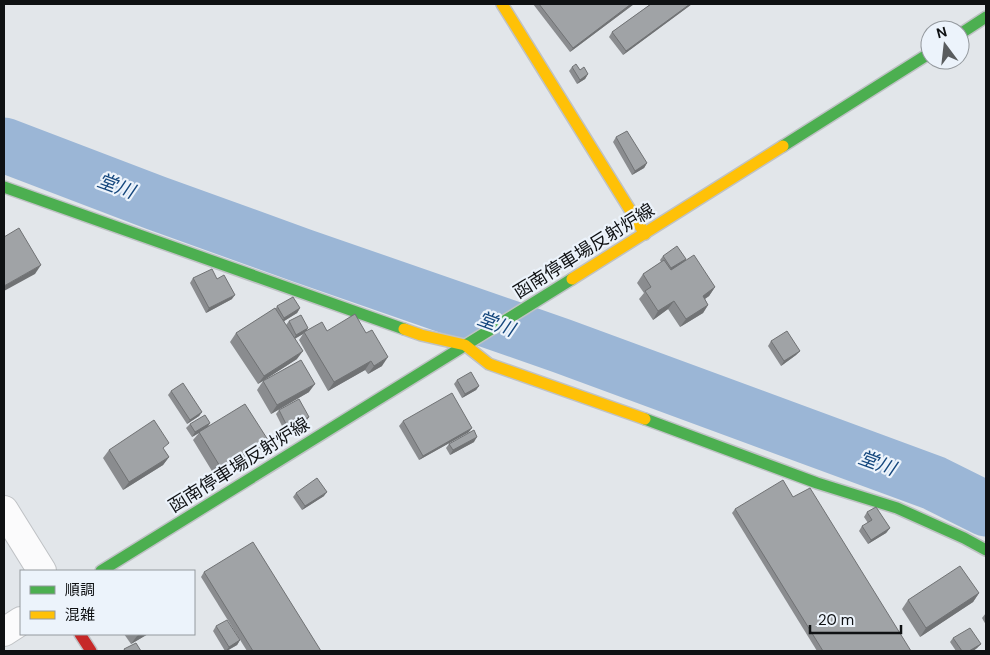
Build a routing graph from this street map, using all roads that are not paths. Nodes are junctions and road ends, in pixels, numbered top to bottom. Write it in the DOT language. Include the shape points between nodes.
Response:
graph roads {
  1 [pos="502,4"];
  2 [pos="986,17"];
  3 [pos="970,27"];
  4 [pos="920,59"];
  5 [pos="4,188"];
  6 [pos="645,234"];
  7 [pos="465,345"];
  8 [pos="4,510"];
  9 [pos="986,550"];
  10 [pos="41,570"];
  11 [pos="103,570"];
  12 [pos="20,622"];
  13 [pos="4,632"];
  14 [pos="81,635"];
  15 [pos="91,651"];
  1 -- 6 [label="street"];
  2 -- 3 [label="street"];
  4 -- 6 [label="street, 函南停車場反射炉線"];
  5 -- 7 [label="street" via="421,335"];
  6 -- 7 [label="street, 函南停車場反射炉線"];
  7 -- 9 [label="street" via="489,364 818,483 897,508"];
  7 -- 11 [label="street, 函南停車場反射炉線"];
  8 -- 10 [label="street"];
  12 -- 13 [label="street"];
  14 -- 15 [label="street"];
}
